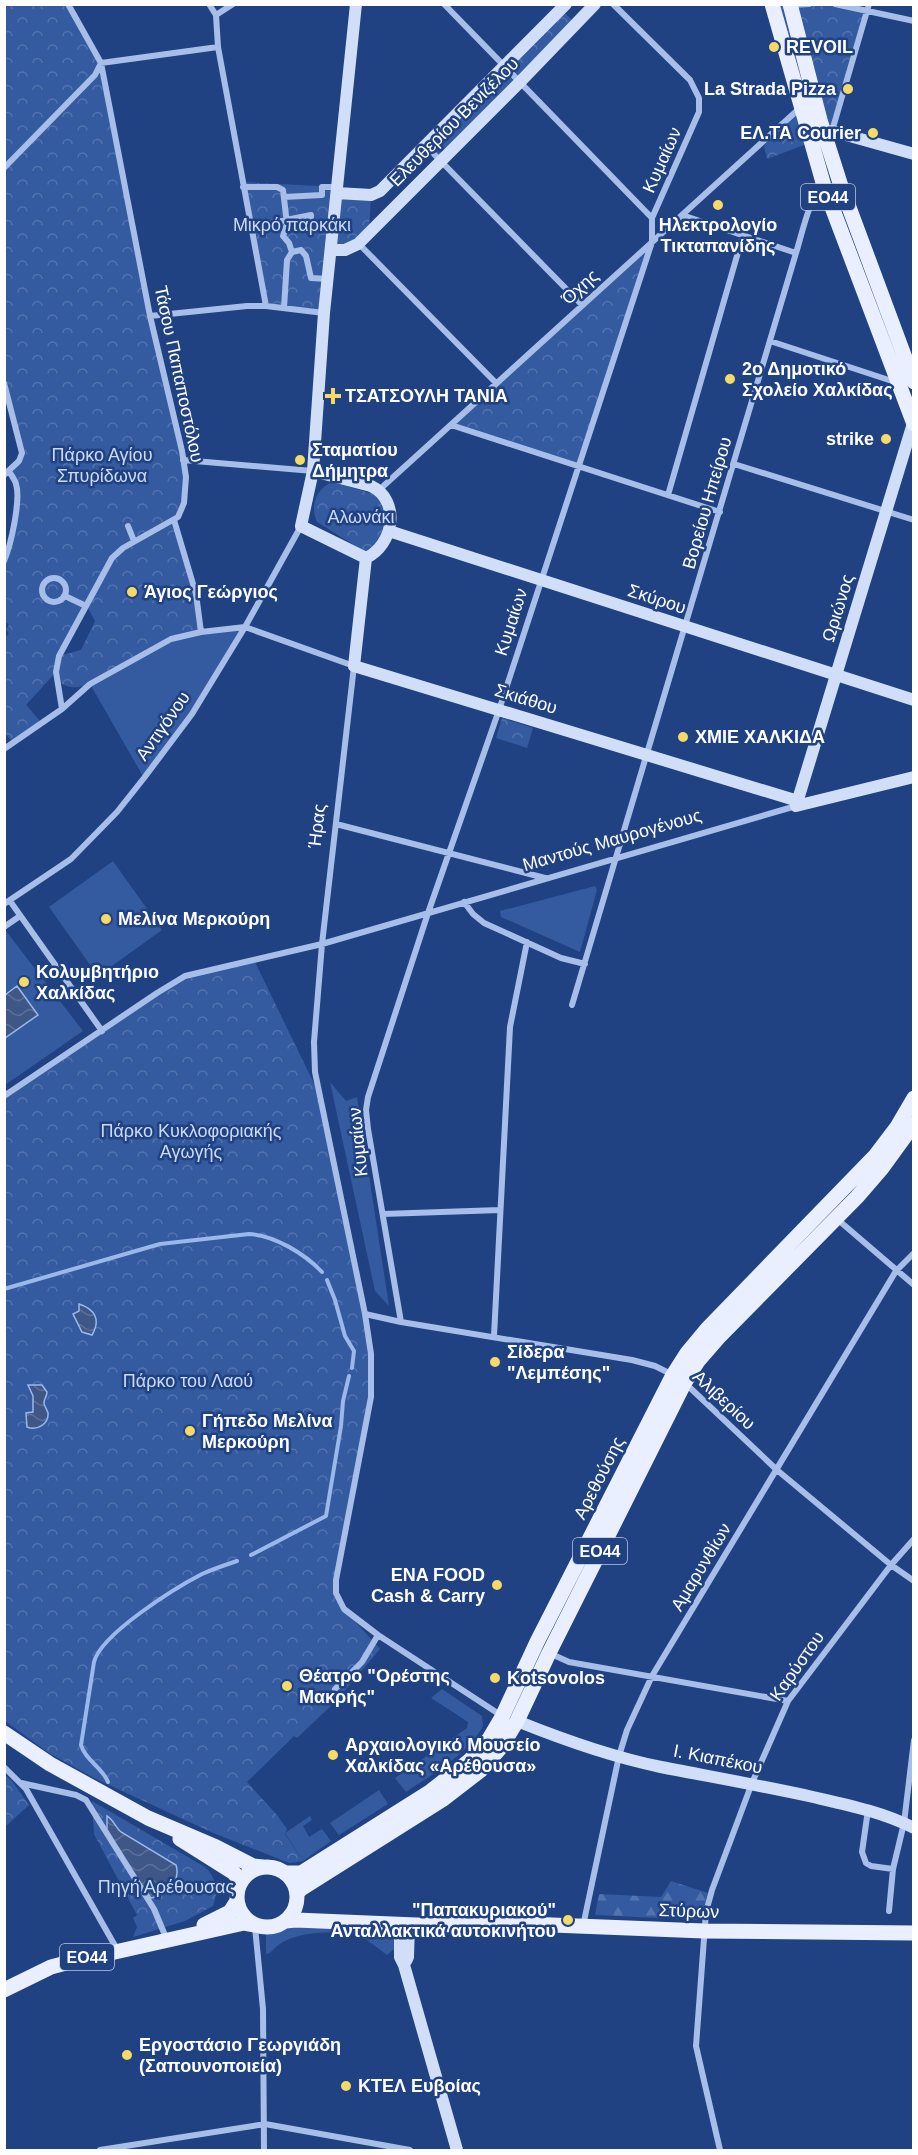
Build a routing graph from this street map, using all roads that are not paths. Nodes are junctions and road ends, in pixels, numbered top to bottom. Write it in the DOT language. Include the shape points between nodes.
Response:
graph roads {
  1 [pos="68,4"];
  2 [pos="209,4"];
  3 [pos="233,4"];
  4 [pos="356,4"];
  5 [pos="566,4"];
  6 [pos="594,4"];
  7 [pos="613,4"];
  8 [pos="772,4"];
  9 [pos="809,4"];
  10 [pos="835,4"];
  11 [pos="446,5"];
  12 [pos="790,5"];
  13 [pos="869,8"];
  14 [pos="216,15"];
  15 [pos="914,21"];
  16 [pos="218,47"];
  17 [pos="101,63"];
  18 [pos="504,67"];
  19 [pos="519,83"];
  20 [pos="802,106"];
  21 [pos="828,132"];
  22 [pos="426,146"];
  23 [pos="914,154"];
  24 [pos="441,161"];
  25 [pos="4,168"];
  26 [pos="824,186"];
  27 [pos="243,187"];
  28 [pos="337,190"];
  29 [pos="284,197"];
  30 [pos="682,214"];
  31 [pos="652,218"];
  32 [pos="287,220"];
  33 [pos="250,226"];
  34 [pos="333,227"];
  35 [pos="743,235"];
  36 [pos="652,242"];
  37 [pos="358,243"];
  38 [pos="331,250"];
  39 [pos="292,252"];
  40 [pos="796,253"];
  41 [pos="328,279"];
  42 [pos="582,305"];
  43 [pos="266,306"];
  44 [pos="284,308"];
  45 [pos="324,313"];
  46 [pos="150,316"];
  47 [pos="770,341"];
  48 [pos="4,383"];
  49 [pos="496,383"];
  50 [pos="909,385"];
  51 [pos="913,422"];
  52 [pos="451,424"];
  53 [pos="183,460"];
  54 [pos="734,464"];
  55 [pos="578,466"];
  56 [pos="313,471"];
  57 [pos="7,473"];
  58 [pos="379,490"];
  59 [pos="668,495"];
  60 [pos="720,512"];
  61 [pos="886,512"];
  62 [pos="174,520"];
  63 [pos="914,520"];
  64 [pos="128,526"];
  65 [pos="301,526"];
  66 [pos="389,531"];
  67 [pos="134,542"];
  68 [pos="366,558"];
  69 [pos="4,561"];
  70 [pos="541,580"];
  71 [pos="65,596"];
  72 [pos="86,606"];
  73 [pos="245,627"];
  74 [pos="686,627"];
  75 [pos="201,632"];
  76 [pos="354,666"];
  77 [pos="836,675"];
  78 [pos="914,700"];
  79 [pos="62,709"];
  80 [pos="498,710"];
  81 [pos="4,749"];
  82 [pos="647,755"];
  83 [pos="914,777"];
  84 [pos="797,803"];
  85 [pos="336,824"];
  86 [pos="449,853"];
  87 [pos="617,857"];
  88 [pos="546,878"];
  89 [pos="464,902"];
  90 [pos="7,903"];
  91 [pos="428,913"];
  92 [pos="20,916"];
  93 [pos="4,927"];
  94 [pos="527,942"];
  95 [pos="322,944"];
  96 [pos="585,964"];
  97 [pos="572,1005"];
  98 [pos="102,1031"];
  99 [pos="4,1096"];
  100 [pos="914,1098"];
  101 [pos="914,1124"];
  102 [pos="500,1210"];
  103 [pos="383,1214"];
  104 [pos="837,1219"];
  105 [pos="914,1253"];
  106 [pos="896,1271"];
  107 [pos="914,1285"];
  108 [pos="365,1314"];
  109 [pos="401,1322"];
  110 [pos="494,1336"];
  111 [pos="679,1379"];
  112 [pos="777,1470"];
  113 [pos="914,1539"];
  114 [pos="891,1565"];
  115 [pos="914,1581"];
  116 [pos="378,1635"];
  117 [pos="549,1653"];
  118 [pos="652,1676"];
  119 [pos="335,1689"];
  120 [pos="788,1701"];
  121 [pos="510,1719"];
  122 [pos="4,1733"];
  123 [pos="914,1740"];
  124 [pos="619,1756"];
  125 [pos="4,1767"];
  126 [pos="21,1783"];
  127 [pos="752,1783"];
  128 [pos="868,1810"];
  129 [pos="148,1818"];
  130 [pos="909,1826"];
  131 [pos="263,1867"];
  132 [pos="893,1869"];
  133 [pos="286,1874"];
  134 [pos="238,1893"];
  135 [pos="297,1897"];
  136 [pos="889,1911"];
  137 [pos="285,1922"];
  138 [pos="464,1923"];
  139 [pos="405,1924"];
  140 [pos="255,1925"];
  141 [pos="583,1926"];
  142 [pos="704,1931"];
  143 [pos="914,1934"];
  144 [pos="171,1940"];
  145 [pos="118,1951"];
  146 [pos="4,1990"];
  147 [pos="265,2124"];
  148 [pos="100,2151"];
  149 [pos="264,2151"];
  150 [pos="410,2151"];
  151 [pos="457,2151"];
  152 [pos="720,2151"];
  1 -- 17 [label="street, Τάσου Παπαποστόλου"];
  2 -- 14 [label="street"];
  3 -- 14 [label="street"];
  4 -- 28 [label="street"];
  5 -- 18 [label="street"];
  6 -- 19 [label="street, Ελευθερίου Βενιζέλου"];
  7 -- 31 [label="street, Κυμαίων" via="684,73 699,98 698,118"];
  8 -- 20 [label="main road, ΕΟ44"];
  9 -- 12 [label="street"];
  10 -- 13 [label="street"];
  11 -- 18 [label="street"];
  12 -- 21 [label="main road, ΕΟ44"];
  13 -- 15 [label="street"];
  13 -- 21 [label="street"];
  14 -- 16 [label="street"];
  16 -- 17 [label="street"];
  16 -- 27 [label="street"];
  17 -- 25 [label="street" via="95,75"];
  17 -- 46 [label="street, Τάσου Παπαποστόλου"];
  18 -- 19 [label="street"];
  18 -- 22 [label="street"];
  19 -- 24 [label="street, Ελευθερίου Βενιζέλου"];
  19 -- 31 [label="street"];
  20 -- 26 [label="main road, ΕΟ44"];
  20 -- 30 [label="street, Όχης"];
  21 -- 23 [label="street"];
  21 -- 50 [label="main road, ΕΟ44" via="840,183"];
  22 -- 24 [label="street"];
  22 -- 28 [label="street" via="377,193"];
  24 -- 37 [label="street, Ελευθερίου Βενιζέλου"];
  24 -- 42 [label="street"];
  26 -- 40 [label="street, Βορείου Ηπείρου" via="818,189"];
  26 -- 50 [label="main road, ΕΟ44"];
  27 -- 29 [label="street" via="281,188"];
  27 -- 33 [label="street"];
  28 -- 29 [label="street" via="322,187 322,195"];
  28 -- 34 [label="street"];
  29 -- 32 [label="street"];
  30 -- 35 [label="street"];
  30 -- 36 [label="street, Όχης"];
  31 -- 36 [label="street, Κυμαίων"];
  32 -- 33 [label="street"];
  32 -- 34 [label="street" via="311,216 311,225"];
  32 -- 39 [label="street" via="282,236"];
  33 -- 43 [label="street"];
  34 -- 38 [label="street"];
  35 -- 40 [label="street"];
  35 -- 59 [label="street"];
  36 -- 42 [label="street, Όχης"];
  36 -- 55 [label="street, Κυμαίων"];
  37 -- 38 [label="street" via="345,250"];
  37 -- 49 [label="street"];
  38 -- 41 [label="street"];
  39 -- 41 [label="street" via="301,250 306,256 311,278"];
  39 -- 44 [label="street" via="287,260"];
  40 -- 47 [label="street, Βορείου Ηπείρου"];
  41 -- 45 [label="street"];
  42 -- 49 [label="street, Όχης"];
  43 -- 44 [label="street"];
  43 -- 46 [label="street"];
  44 -- 45 [label="street"];
  45 -- 56 [label="street"];
  46 -- 53 [label="street, Τάσου Παπαποστόλου"];
  47 -- 50 [label="street"];
  47 -- 54 [label="street, Βορείου Ηπείρου"];
  48 -- 57 [label="street" via="22,453"];
  49 -- 52 [label="street, Όχης"];
  50 -- 51 [label="main road, ΕΟ44"];
  51 -- 61 [label="street, Ωριώνος"];
  52 -- 55 [label="street"];
  52 -- 58 [label="street, Όχης"];
  53 -- 56 [label="street"];
  53 -- 62 [label="street, Τάσου Παπαποστόλου" via="185,498"];
  54 -- 60 [label="street, Βορείου Ηπείρου"];
  54 -- 61 [label="street"];
  55 -- 59 [label="street"];
  55 -- 70 [label="street, Κυμαίων"];
  56 -- 58 [label="street"];
  56 -- 65 [label="street"];
  57 -- 69 [label="street" via="16,484 16,506"];
  58 -- 66 [label="street" via="390,510"];
  59 -- 60 [label="street"];
  60 -- 74 [label="street, Βορείου Ηπείρου"];
  61 -- 63 [label="street"];
  61 -- 77 [label="street, Ωριώνος"];
  62 -- 67 [label="street"];
  62 -- 75 [label="street" via="196,594"];
  64 -- 67 [label="street"];
  65 -- 68 [label="street"];
  65 -- 73 [label="street, Αντιγόνου"];
  66 -- 68 [label="street" via="379,548"];
  66 -- 70 [label="street, Σκύρου"];
  67 -- 72 [label="street" via="112,558"];
  68 -- 76 [label="street, Ήρας"];
  70 -- 74 [label="street, Σκύρου"];
  70 -- 80 [label="street, Κυμαίων"];
  71 -- 71 [label="street" via="66,584 60,579 49,579 44,584 44,596 51,601"];
  71 -- 72 [label="street"];
  72 -- 79 [label="street" via="58,657 56,672"];
  73 -- 75 [label="street"];
  73 -- 76 [label="street, Σκιάθου"];
  73 -- 90 [label="street, Αντιγόνου" via="192,714 117,812 71,859"];
  74 -- 77 [label="street, Σκύρου"];
  74 -- 82 [label="street, Βορείου Ηπείρου"];
  75 -- 79 [label="street" via="171,639 90,684"];
  76 -- 80 [label="street, Σκιάθου"];
  76 -- 85 [label="street, Ήρας"];
  77 -- 78 [label="street, Σκύρου"];
  77 -- 84 [label="street, Ωριώνος"];
  79 -- 81 [label="street"];
  80 -- 82 [label="street, Σκιάθου"];
  80 -- 86 [label="street, Κυμαίων"];
  82 -- 84 [label="street, Σκιάθου"];
  82 -- 87 [label="street, Βορείου Ηπείρου"];
  83 -- 84 [label="street, Μαντούς Μαυρογένους"];
  84 -- 87 [label="street, Μαντούς Μαυρογένους"];
  85 -- 86 [label="street"];
  85 -- 95 [label="street, Ήρας"];
  86 -- 88 [label="street"];
  86 -- 91 [label="street, Κυμαίων"];
  87 -- 88 [label="street, Μαντούς Μαυρογένους"];
  87 -- 96 [label="street, Βορείου Ηπείρου"];
  88 -- 89 [label="street, Μαντούς Μαυρογένους"];
  89 -- 91 [label="street, Μαντούς Μαυρογένους"];
  89 -- 94 [label="street" via="484,923"];
  90 -- 92 [label="street"];
  91 -- 95 [label="street, Μαντούς Μαυρογένους"];
  91 -- 103 [label="street, Κυμαίων" via="366,1110"];
  92 -- 93 [label="street"];
  92 -- 98 [label="street"];
  94 -- 96 [label="street"];
  94 -- 102 [label="street" via="510,1026"];
  95 -- 98 [label="street, Μαντούς Μαυρογένους" via="185,976"];
  95 -- 108 [label="street, Ήρας" via="315,1072"];
  96 -- 97 [label="street, Βορείου Ηπείρου"];
  98 -- 99 [label="street, Μαντούς Μαυρογένους"];
  100 -- 111 [label="main road, Αρεθούσης / ΕΟ44" via="875,1156 707,1329 687,1353"];
  101 -- 104 [label="main road, Αρεθούσης / ΕΟ44"];
  102 -- 103 [label="street"];
  102 -- 110 [label="street"];
  103 -- 109 [label="street, Κυμαίων"];
  104 -- 106 [label="street"];
  104 -- 111 [label="main road, Αρεθούσης / ΕΟ44"];
  105 -- 106 [label="street, Αμαρυνθίων"];
  106 -- 107 [label="street"];
  106 -- 112 [label="street, Αμαρυνθίων"];
  108 -- 109 [label="street, Αλιβερίου"];
  108 -- 116 [label="street, Ήρας" via="371,1354 371,1397 336,1593 344,1609"];
  109 -- 110 [label="street, Αλιβερίου"];
  110 -- 111 [label="street, Αλιβερίου" via="632,1360 655,1366"];
  111 -- 112 [label="street, Αλιβερίου"];
  111 -- 117 [label="main road, Αρεθούσης / ΕΟ44"];
  111 -- 121 [label="main road, Αρεθούσης / ΕΟ44" via="537,1642"];
  112 -- 114 [label="street, Αλιβερίου"];
  112 -- 118 [label="street, Αμαρυνθίων"];
  113 -- 114 [label="street, Καρύστου"];
  114 -- 115 [label="street, Αλιβερίου"];
  114 -- 120 [label="street, Καρύστου"];
  116 -- 119 [label="street" via="362,1662"];
  116 -- 121 [label="street"];
  117 -- 118 [label="street" via="569,1662"];
  117 -- 121 [label="main road, Αρεθούσης / ΕΟ44"];
  118 -- 120 [label="street"];
  118 -- 124 [label="street, Αμαρυνθίων"];
  120 -- 127 [label="street, Καρύστου"];
  121 -- 124 [label="street, Ι. Κιαπέκου"];
  121 -- 133 [label="main road, Αρεθούσης / ΕΟ44" via="431,1791 318,1864 297,1874"];
  121 -- 135 [label="main road, Αρεθούσης / ΕΟ44" via="502,1746 481,1770 442,1800 301,1889"];
  122 -- 129 [label="main road" via="50,1764"];
  123 -- 130 [label="street"];
  124 -- 127 [label="street, Ι. Κιαπέκου"];
  124 -- 141 [label="street, Αμαρυνθίων"];
  125 -- 126 [label="street"];
  126 -- 144 [label="street" via="86,1800"];
  126 -- 145 [label="street"];
  127 -- 128 [label="street, Ι. Κιαπέκου"];
  127 -- 142 [label="street, Καρύστου" via="712,1890"];
  128 -- 130 [label="street, Ι. Κιαπέκου"];
  128 -- 132 [label="street" via="863,1857 871,1866"];
  129 -- 131 [label="main road"];
  129 -- 134 [label="main road" via="234,1874 238,1878"];
  130 -- 132 [label="street"];
  131 -- 133 [label="main road"];
  131 -- 134 [label="main road, ΕΟ44" via="249,1873"];
  132 -- 136 [label="street"];
  133 -- 135 [label="main road"];
  134 -- 140 [label="main road" via="243,1916"];
  134 -- 144 [label="main road, ΕΟ44" via="231,1912"];
  135 -- 137 [label="main road, ΕΟ44" via="295,1909"];
  135 -- 138 [label="main road, Στύρων" via="302,1910 313,1913 417,1916"];
  137 -- 139 [label="main road, Στύρων"];
  137 -- 140 [label="main road, ΕΟ44" via="271,1927"];
  138 -- 139 [label="main road, Στύρων"];
  138 -- 141 [label="main road, Στύρων"];
  139 -- 151 [label="street" via="400,1957"];
  140 -- 144 [label="main road, ΕΟ44" via="244,1923"];
  140 -- 147 [label="street" via="262,1988"];
  141 -- 142 [label="main road, Στύρων"];
  142 -- 143 [label="main road, Στύρων"];
  142 -- 152 [label="street, Καρύστου" via="696,2051"];
  144 -- 145 [label="main road, ΕΟ44"];
  145 -- 146 [label="main road, ΕΟ44" via="51,1967"];
  147 -- 148 [label="street"];
  147 -- 149 [label="street"];
  147 -- 150 [label="street"];
}
